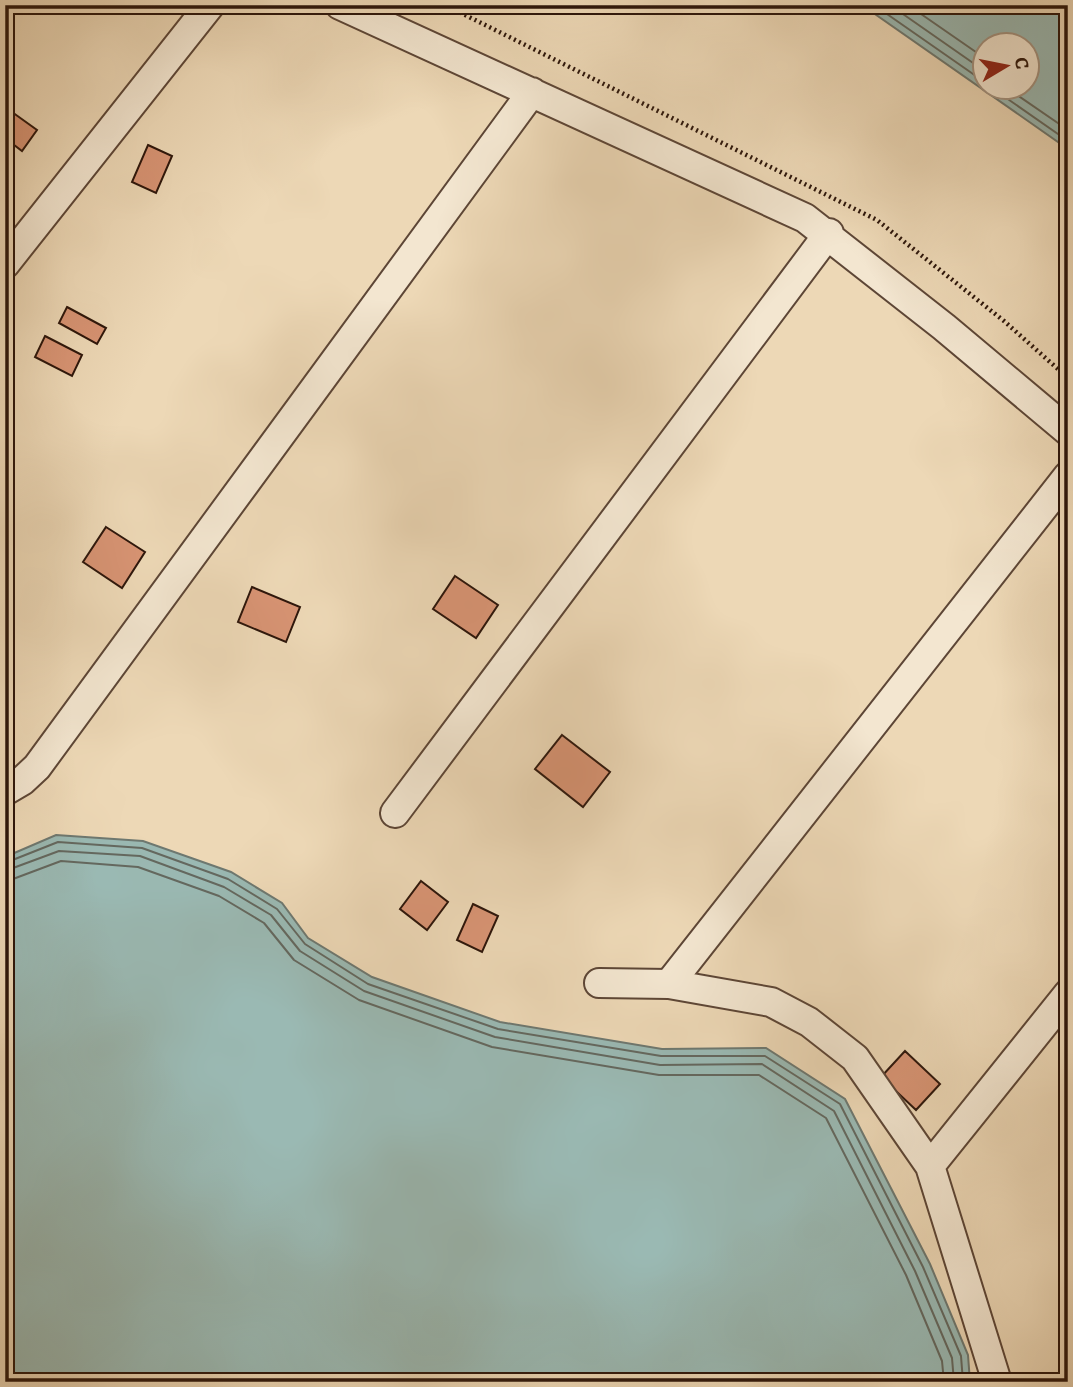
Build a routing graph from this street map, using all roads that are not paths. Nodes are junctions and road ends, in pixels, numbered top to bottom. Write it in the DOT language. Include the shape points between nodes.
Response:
graph roads {
  1 [pos="210,5"];
  2 [pos="340,5"];
  3 [pos="532,92"];
  4 [pos="829,233"];
  5 [pos="5,264"];
  6 [pos="1068,431"];
  7 [pos="1068,476"];
  8 [pos="5,791"];
  9 [pos="395,813"];
  10 [pos="599,983"];
  11 [pos="669,984"];
  12 [pos="1068,994"];
  13 [pos="930,1166"];
  14 [pos="997,1382"];
  1 -- 5 [label="street"];
  2 -- 3 [label="street"];
  3 -- 4 [label="street"];
  3 -- 8 [label="street" via="37,767"];
  4 -- 6 [label="street"];
  4 -- 9 [label="street"];
  7 -- 11 [label="street"];
  10 -- 11 [label="street"];
  11 -- 13 [label="street" via="771,1002 808,1022 855,1058"];
  12 -- 13 [label="street"];
  13 -- 14 [label="street"];
}
